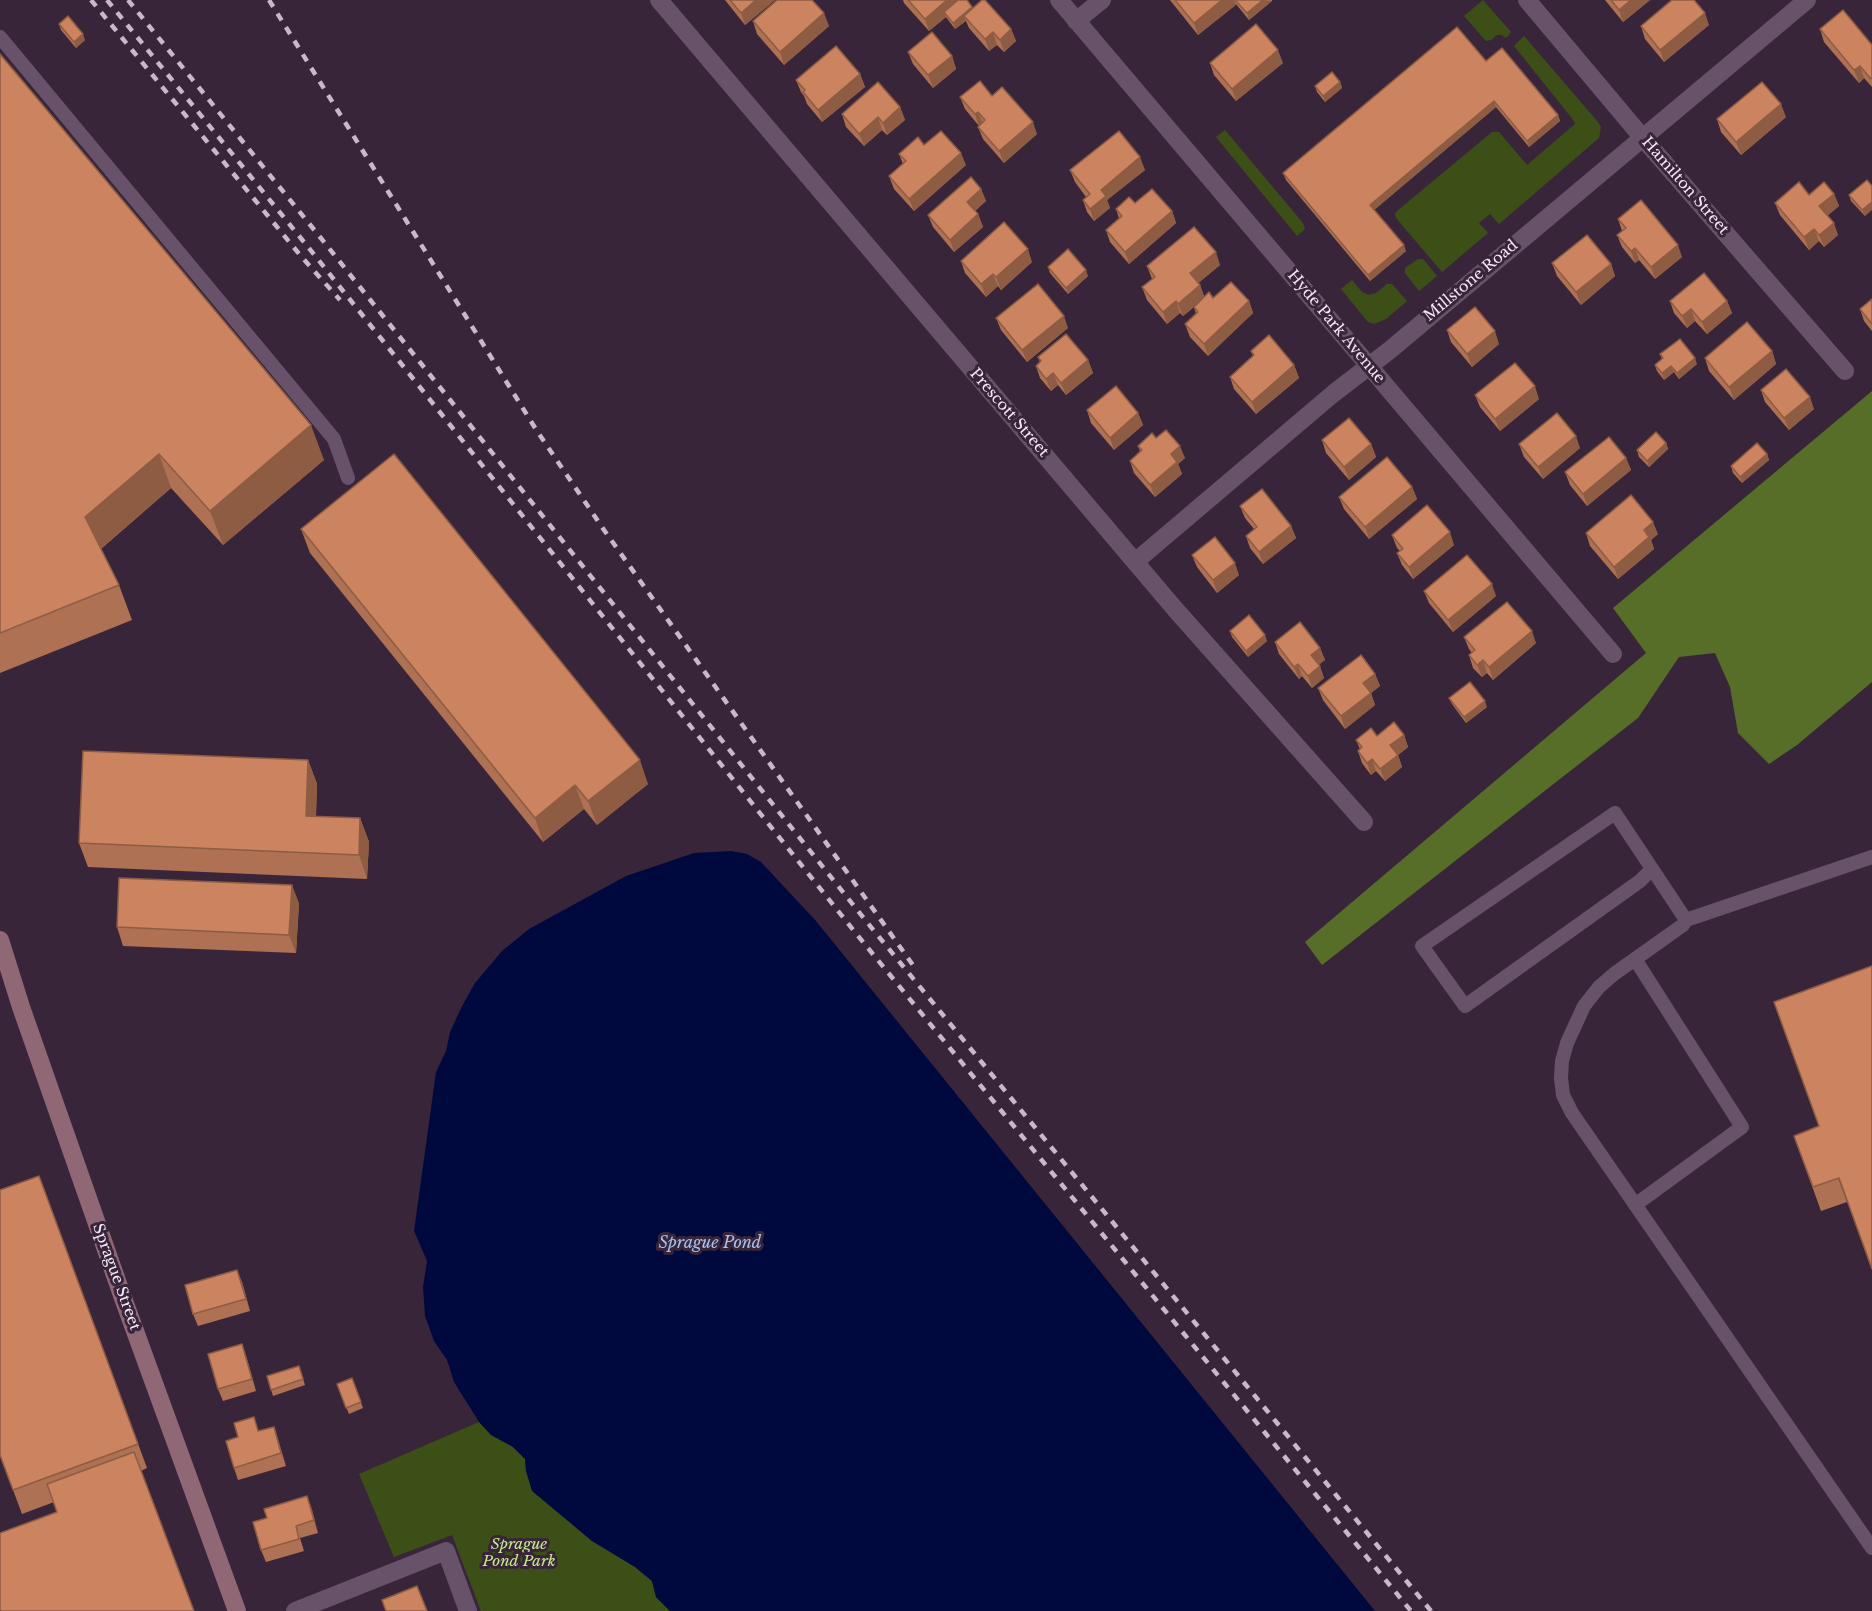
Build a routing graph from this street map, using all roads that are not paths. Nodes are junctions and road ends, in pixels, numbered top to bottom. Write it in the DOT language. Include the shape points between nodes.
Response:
graph roads {
  1 [pos="659,0"];
  2 [pos="1059,0"];
  3 [pos="1101,0"];
  4 [pos="1527,0"];
  5 [pos="1807,0"];
  6 [pos="1076,21"];
  7 [pos="0,37"];
  8 [pos="1642,137"];
  9 [pos="1368,366"];
  10 [pos="1845,371"];
  11 [pos="348,478"];
  12 [pos="1136,561"];
  13 [pos="1613,654"];
  14 [pos="1364,822"];
  15 [pos="1872,857"];
  16 [pos="1651,870"];
  17 [pos="1686,921"];
  18 [pos="0,940"];
  19 [pos="1635,959"];
  20 [pos="1635,1205"];
  21 [pos="1872,1548"];
  22 [pos="237,1611"];
  23 [pos="295,1611"];
  24 [pos="468,1611"];
  1 -- 12 [label="street, Prescott Street"];
  2 -- 6 [label="street, Hyde Park Avenue"];
  3 -- 6 [label="street"];
  4 -- 8 [label="street, Hamilton Street"];
  5 -- 8 [label="street, Millstone Road"];
  6 -- 9 [label="street, Hyde Park Avenue"];
  7 -- 11 [label="lane" via="334,439"];
  8 -- 9 [label="street, Millstone Road"];
  8 -- 10 [label="street, Hamilton Street"];
  9 -- 12 [label="street, Millstone Road"];
  9 -- 13 [label="street, Hyde Park Avenue"];
  12 -- 14 [label="street, Prescott Street"];
  15 -- 17 [label="lane"];
  16 -- 16 [label="lane" via="1615,813 1422,946 1465,1006"];
  16 -- 17 [label="lane"];
  17 -- 19 [label="lane"];
  18 -- 22 [label="main road, Sprague Street" via="115,1276"];
  19 -- 20 [label="lane" via="1599,987 1584,1006 1567,1043 1561,1078 1563,1095 1572,1113"];
  19 -- 20 [label="lane" via="1742,1127"];
  20 -- 21 [label="lane"];
  23 -- 24 [label="street" via="446,1551"];
}
